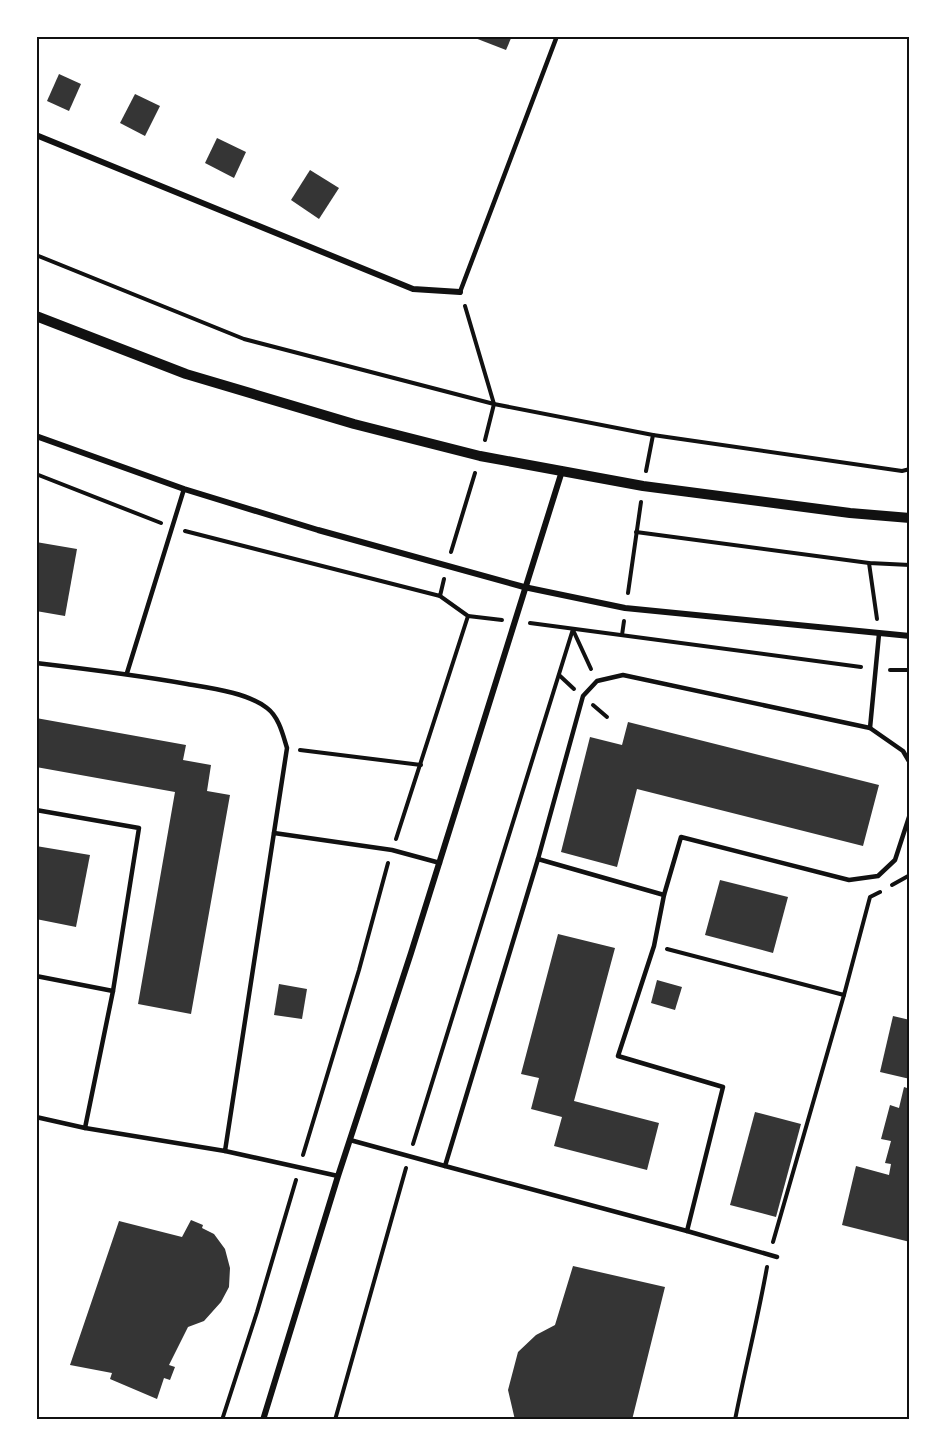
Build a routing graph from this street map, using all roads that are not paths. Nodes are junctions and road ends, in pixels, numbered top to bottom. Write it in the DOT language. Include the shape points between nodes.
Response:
graph roads {
  1 [pos="557,36"];
  2 [pos="36,135"];
  3 [pos="460,292"];
  4 [pos="36,316"];
  5 [pos="36,436"];
  6 [pos="562,471"];
  7 [pos="184,489"];
  8 [pos="910,518"];
  9 [pos="524,587"];
  10 [pos="879,634"];
  11 [pos="910,636"];
  12 [pos="36,663"];
  13 [pos="127,673"];
  14 [pos="870,728"];
  15 [pos="903,751"];
  16 [pos="910,754"];
  17 [pos="910,764"];
  18 [pos="36,810"];
  19 [pos="910,814"];
  20 [pos="273,833"];
  21 [pos="538,859"];
  22 [pos="440,863"];
  23 [pos="664,895"];
  24 [pos="36,976"];
  25 [pos="113,991"];
  26 [pos="36,1117"];
  27 [pos="85,1128"];
  28 [pos="350,1140"];
  29 [pos="225,1151"];
  30 [pos="446,1166"];
  31 [pos="338,1176"];
  32 [pos="687,1231"];
  33 [pos="777,1257"];
  34 [pos="263,1420"];
  1 -- 3 [label="lane"];
  2 -- 3 [label="street" via="413,289"];
  4 -- 6 [label="street" via="186,374 354,424 480,456"];
  5 -- 7 [label="street"];
  6 -- 8 [label="street" via="654,487"];
  6 -- 9 [label="street"];
  7 -- 9 [label="street"];
  7 -- 13 [label="lane"];
  9 -- 10 [label="street" via="626,608"];
  9 -- 22 [label="street"];
  10 -- 11 [label="street"];
  10 -- 14 [label="lane"];
  12 -- 13 [label="lane"];
  13 -- 20 [label="lane" via="218,689 268,708 280,725 287,748"];
  14 -- 15 [label="lane"];
  14 -- 21 [label="lane" via="623,675 597,681 583,696"];
  15 -- 16 [label="lane"];
  15 -- 17 [label="lane"];
  18 -- 25 [label="lane" via="139,828"];
  19 -- 23 [label="lane" via="895,860 878,876 849,880 681,837"];
  20 -- 22 [label="lane" via="392,850"];
  20 -- 29 [label="lane"];
  21 -- 23 [label="lane"];
  21 -- 30 [label="lane"];
  22 -- 28 [label="street"];
  23 -- 32 [label="lane" via="654,946 618,1056 723,1087"];
  24 -- 25 [label="lane"];
  25 -- 27 [label="lane"];
  26 -- 27 [label="lane"];
  27 -- 29 [label="lane"];
  28 -- 30 [label="lane"];
  28 -- 31 [label="street"];
  29 -- 31 [label="lane"];
  30 -- 32 [label="lane"];
  31 -- 34 [label="street"];
  32 -- 33 [label="lane"];
}
